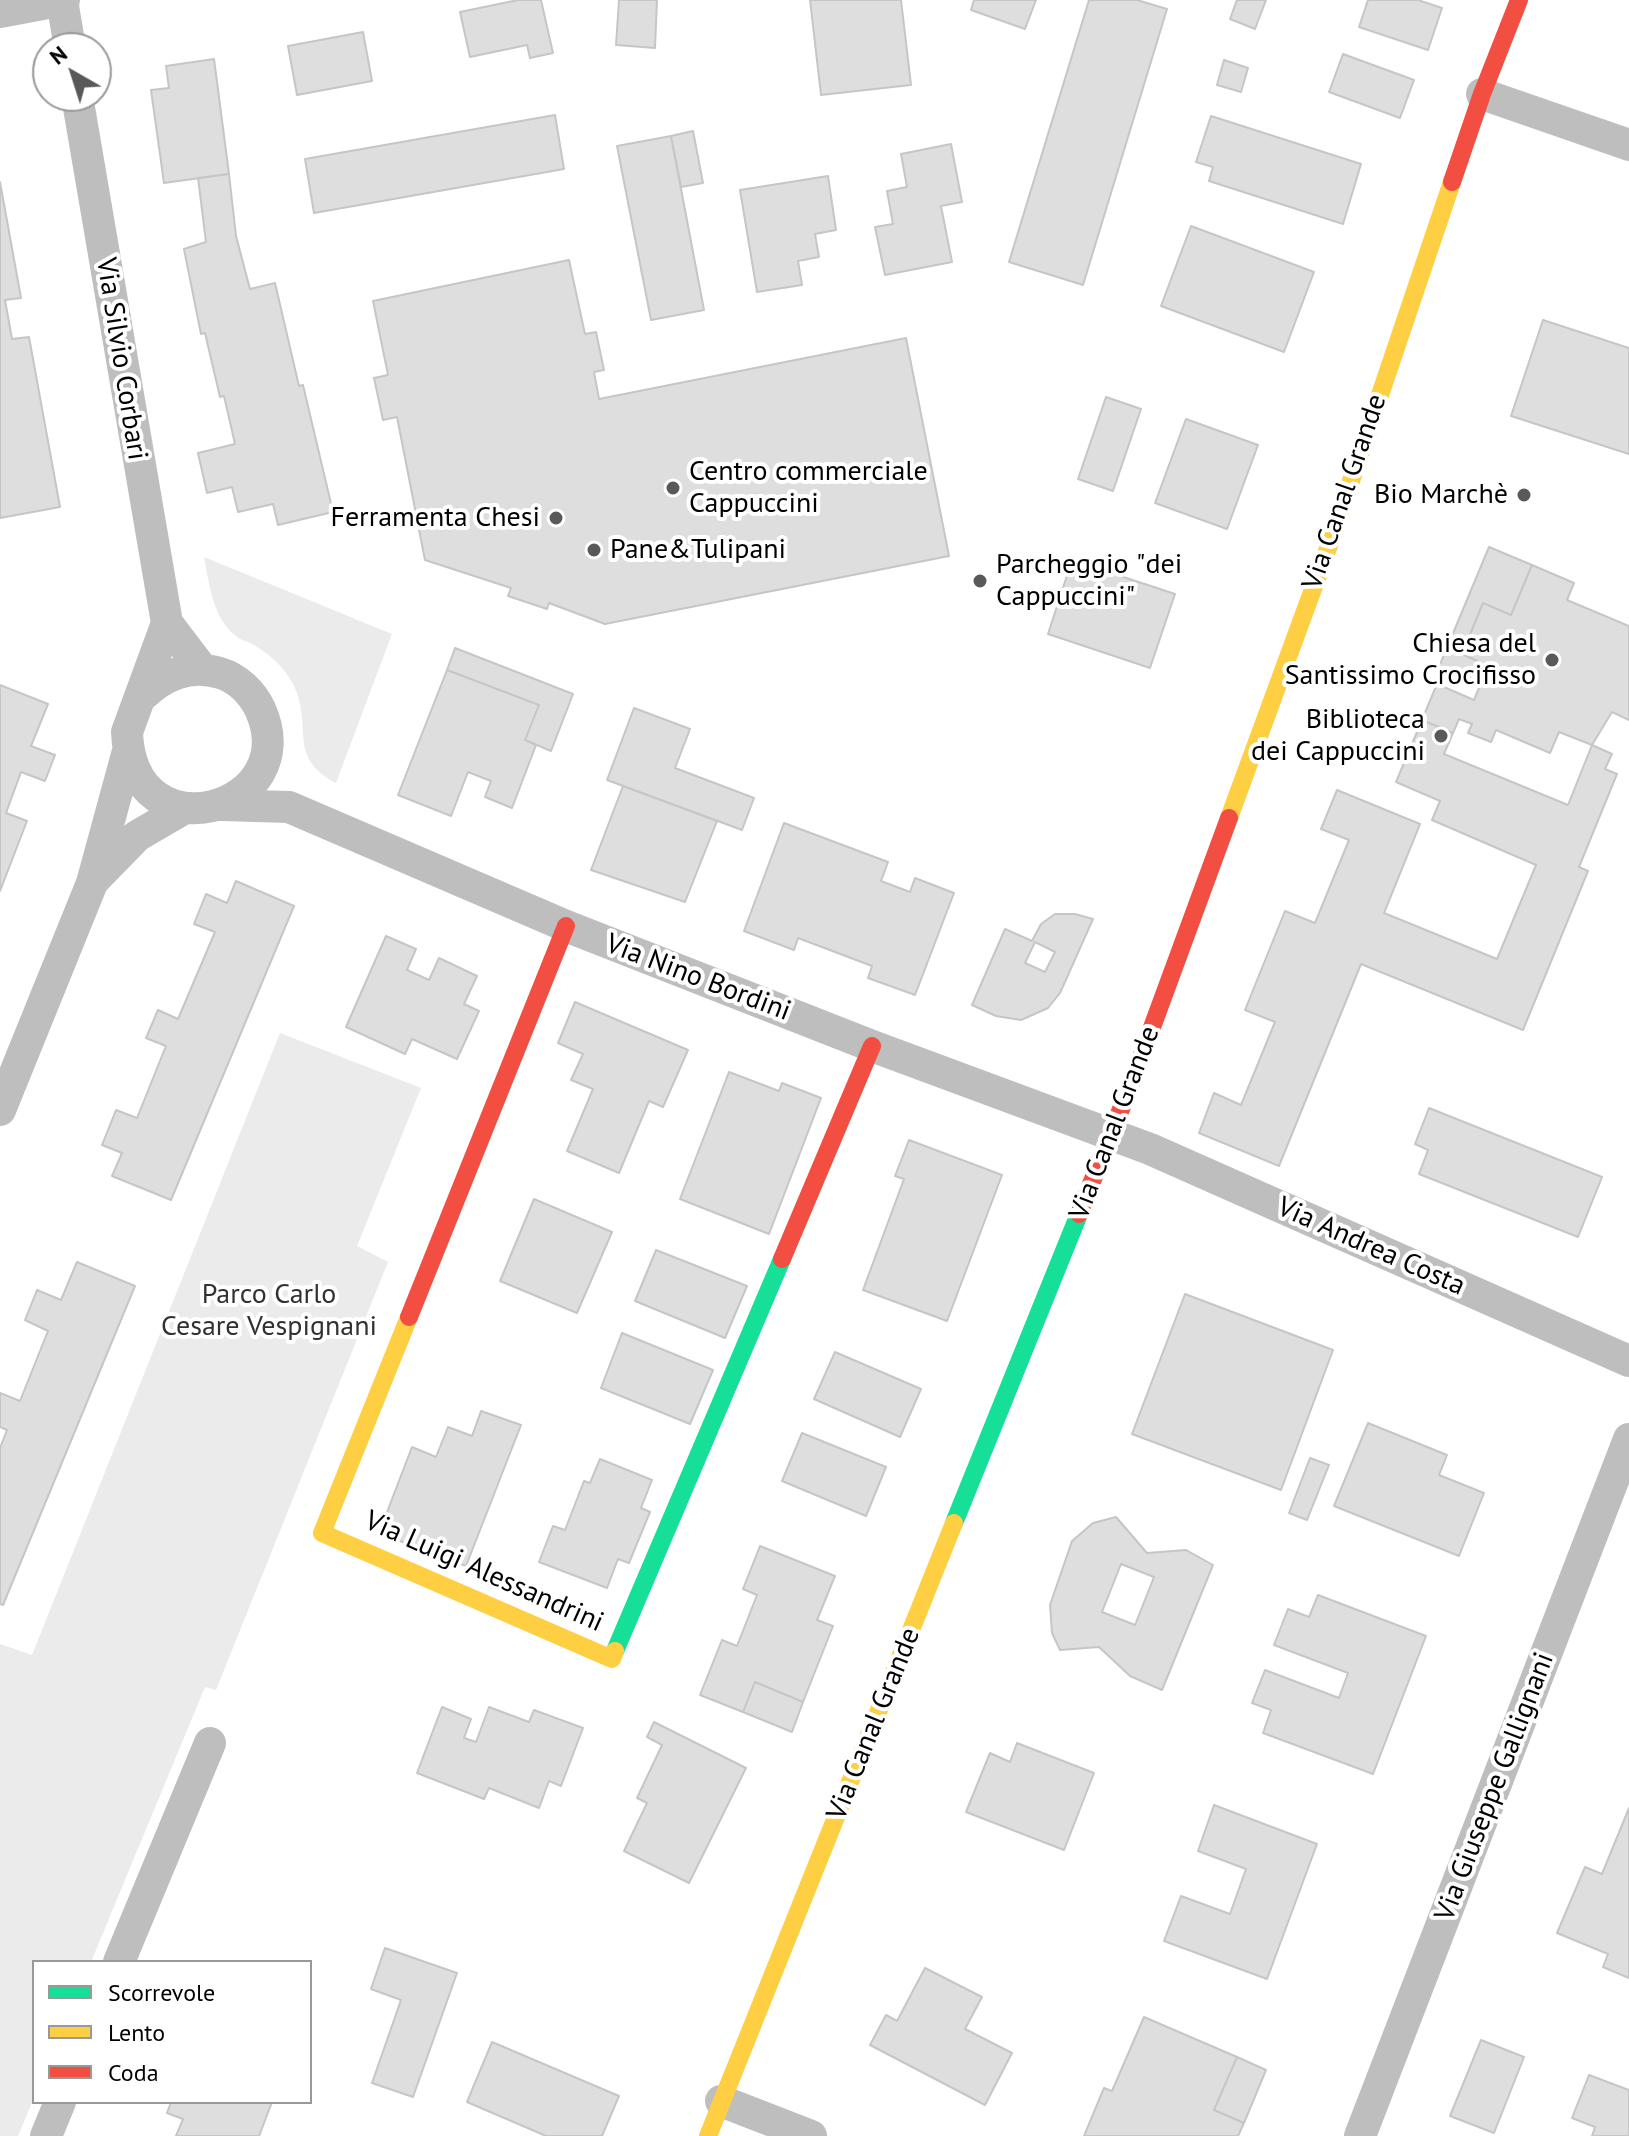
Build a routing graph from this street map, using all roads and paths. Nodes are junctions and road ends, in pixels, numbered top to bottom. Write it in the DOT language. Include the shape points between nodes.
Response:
graph roads {
  1 [pos="63,0"];
  2 [pos="1519,0"];
  3 [pos="0,12"];
  4 [pos="68,32"];
  5 [pos="1482,94"];
  6 [pos="80,112"];
  7 [pos="1629,145"];
  8 [pos="167,623"];
  9 [pos="202,669"];
  10 [pos="142,696"];
  11 [pos="128,751"];
  12 [pos="264,762"];
  13 [pos="222,805"];
  14 [pos="289,807"];
  15 [pos="185,808"];
  16 [pos="92,883"];
  17 [pos="566,926"];
  18 [pos="872,1046"];
  19 [pos="0,1110"];
  20 [pos="1112,1135"];
  21 [pos="1629,1361"];
  22 [pos="1629,1439"];
  23 [pos="210,1743"];
  24 [pos="120,1960"];
  25 [pos="721,2101"];
  26 [pos="59,2104"];
  27 [pos="46,2136"];
  28 [pos="708,2136"];
  29 [pos="811,2136"];
  30 [pos="1360,2136"];
  1 -- 3 [label="street"];
  1 -- 4 [label="street"];
  2 -- 5 [label="main road, Via Canal Grande"];
  5 -- 7 [label="street"];
  5 -- 20 [label="main road, Via Canal Grande" via="1331,540"];
  6 -- 8 [label="street, Via Silvio Corbari"];
  8 -- 9 [label="street, Via Silvio Corbari"];
  8 -- 10 [label="street, Via Silvio Corbari"];
  9 -- 10 [label="street" via="179,672"];
  9 -- 12 [label="street" via="241,684 256,700 265,719"];
  10 -- 11 [label="street, Via Silvio Corbari" via="130,722"];
  11 -- 15 [label="street" via="148,789"];
  11 -- 16 [label="street, Via Silvio Corbari"];
  12 -- 13 [label="street" via="254,780"];
  12 -- 14 [label="street"];
  13 -- 14 [label="street, Via Nino Bordini"];
  13 -- 15 [label="street, Via Silvio Corbari"];
  14 -- 17 [label="street, Via Nino Bordini"];
  15 -- 16 [label="street, Via Silvio Corbari" via="137,836"];
  16 -- 19 [label="street, Via Silvio Corbari"];
  17 -- 18 [label="street, Via Nino Bordini"];
  17 -- 18 [label="main road, Via Luigi Alessandrini" via="322,1533 612,1659"];
  18 -- 20 [label="street, Via Nino Bordini"];
  20 -- 21 [label="street, Via Andrea Costa"];
  20 -- 25 [label="main road, Via Canal Grande"];
  22 -- 30 [label="street, Via Giuseppe Gallignani"];
  23 -- 24 [label="street"];
  25 -- 28 [label="main road, Via Canal Grande"];
  25 -- 29 [label="street"];
  26 -- 27 [label="street"];
}
